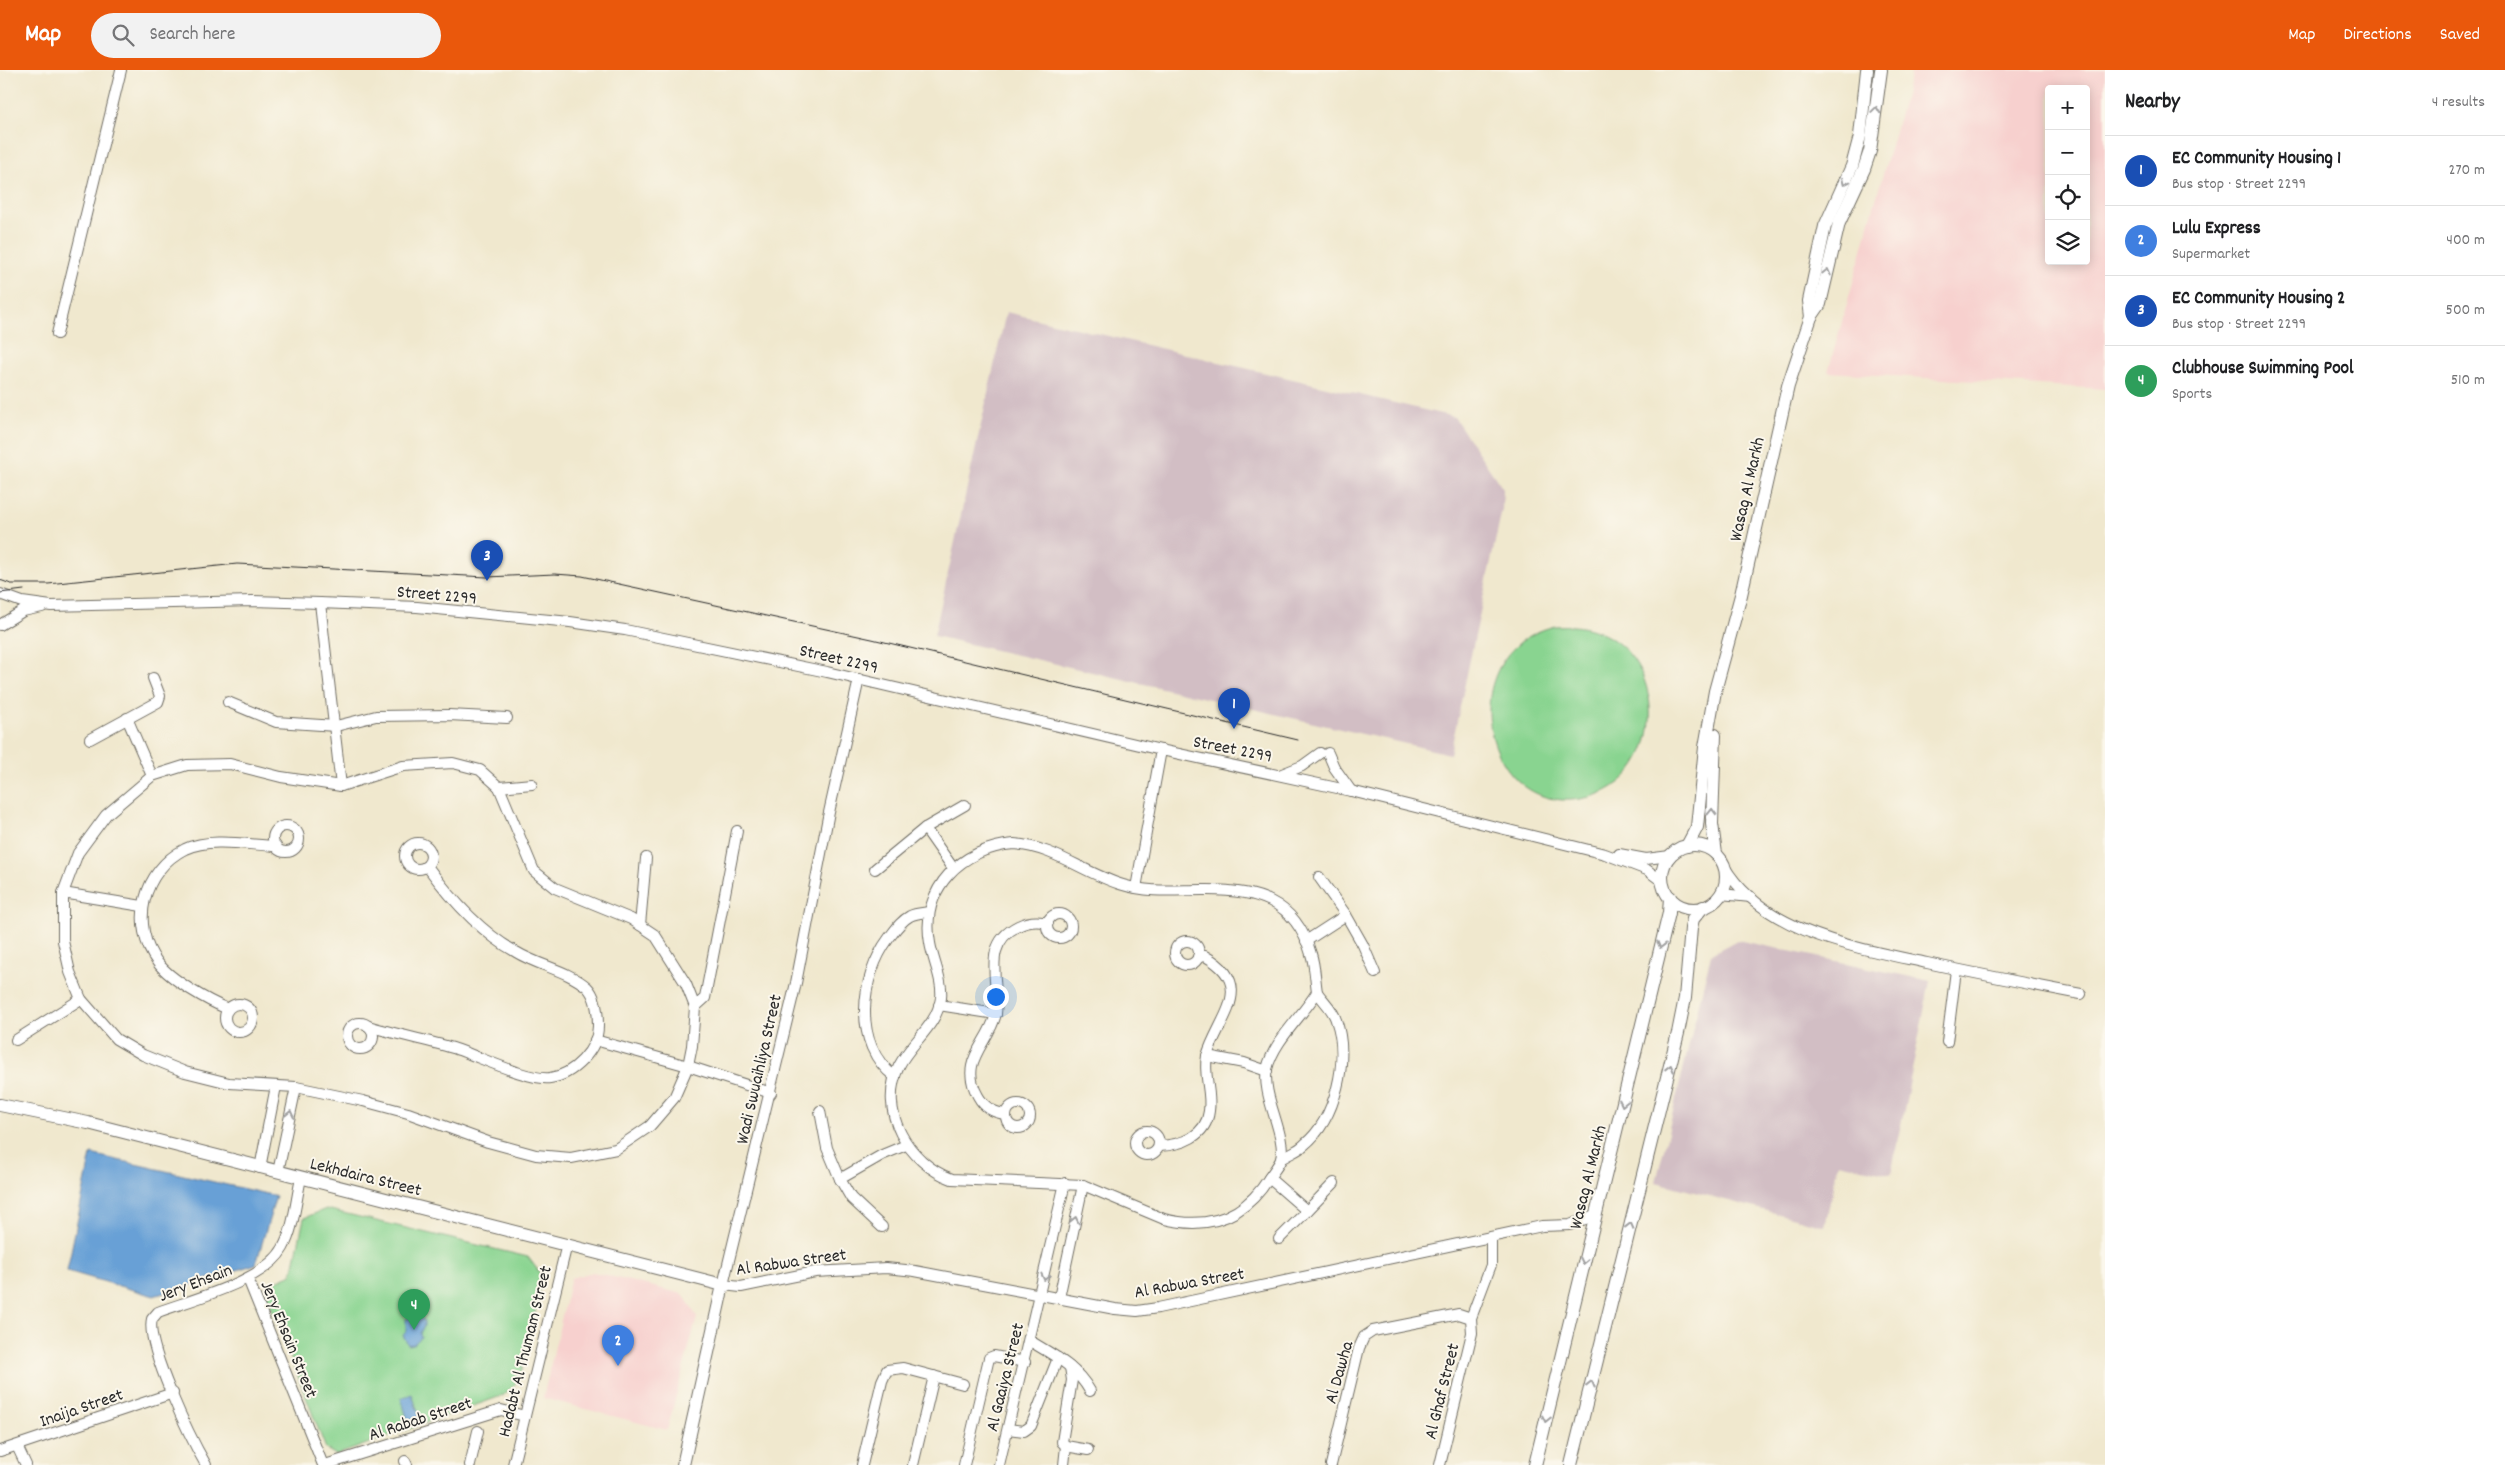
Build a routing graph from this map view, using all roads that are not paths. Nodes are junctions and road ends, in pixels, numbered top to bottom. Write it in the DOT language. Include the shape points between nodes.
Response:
graph roads {
  1 [pos="121,70"];
  2 [pos="1867,70"];
  3 [pos="1881,70"];
  4 [pos="1810,317"];
  5 [pos="57,334"];
  6 [pos="0,594"];
  7 [pos="320,603"];
  8 [pos="51,606"];
  9 [pos="0,625"];
  10 [pos="1722,670"];
  11 [pos="153,678"];
  12 [pos="859,679"];
  13 [pos="228,702"];
  14 [pos="127,718"];
  15 [pos="507,718"];
  16 [pos="336,726"];
  17 [pos="90,739"];
  18 [pos="1161,750"];
  19 [pos="1282,774"];
  20 [pos="152,776"];
  21 [pos="532,784"];
  22 [pos="341,786"];
  23 [pos="499,787"];
  24 [pos="1351,791"];
  25 [pos="965,805"];
  26 [pos="925,828"];
  27 [pos="736,831"];
  28 [pos="275,842"];
  29 [pos="1688,846"];
  30 [pos="1605,854"];
  31 [pos="1716,854"];
  32 [pos="1670,856"];
  33 [pos="646,858"];
  34 [pos="427,866"];
  35 [pos="1724,866"];
  36 [pos="953,868"];
  37 [pos="874,869"];
  38 [pos="1319,878"];
  39 [pos="1663,882"];
  40 [pos="1136,888"];
  41 [pos="63,893"];
  42 [pos="1721,894"];
  43 [pos="1670,897"];
  44 [pos="1751,897"];
  45 [pos="142,906"];
  46 [pos="1704,907"];
  47 [pos="929,912"];
  48 [pos="1346,915"];
  49 [pos="1048,923"];
  50 [pos="640,925"];
  51 [pos="1306,941"];
  52 [pos="1198,957"];
  53 [pos="1956,970"];
  54 [pos="1375,973"];
  55 [pos="1317,992"];
  56 [pos="2080,994"];
  57 [pos="81,999"];
  58 [pos="214,1003"];
  59 [pos="939,1005"];
  60 [pos="695,1007"];
  61 [pos="228,1009"];
  62 [pos="996,1014"];
  63 [pos="225,1019"];
  64 [pos="368,1026"];
  65 [pos="388,1032"];
  66 [pos="372,1038"];
  67 [pos="16,1040"];
  68 [pos="595,1040"];
  69 [pos="1947,1042"];
  70 [pos="1207,1056"];
  71 [pos="688,1066"];
  72 [pos="1267,1071"];
  73 [pos="895,1077"];
  74 [pos="276,1086"];
  75 [pos="296,1087"];
  76 [pos="771,1093"];
  77 [pos="0,1105"];
  78 [pos="820,1111"];
  79 [pos="1006,1114"];
  80 [pos="266,1142"];
  81 [pos="906,1145"];
  82 [pos="283,1146"];
  83 [pos="1159,1146"];
  84 [pos="1281,1159"];
  85 [pos="260,1168"];
  86 [pos="278,1172"];
  87 [pos="301,1178"];
  88 [pos="1269,1178"];
  89 [pos="840,1179"];
  90 [pos="1066,1183"];
  91 [pos="1334,1183"];
  92 [pos="1082,1185"];
  93 [pos="1307,1211"];
  94 [pos="1595,1215"];
  95 [pos="1570,1225"];
  96 [pos="882,1227"];
  97 [pos="1491,1238"];
  98 [pos="1590,1238"];
  99 [pos="1278,1239"];
  100 [pos="567,1244"];
  101 [pos="1049,1258"];
  102 [pos="1066,1262"];
  103 [pos="248,1279"];
  104 [pos="723,1285"];
  105 [pos="1041,1296"];
  106 [pos="1058,1298"];
  107 [pos="1472,1321"];
  108 [pos="1030,1341"];
  109 [pos="1058,1358"];
  110 [pos="1024,1362"];
  111 [pos="1070,1367"];
  112 [pos="934,1376"];
  113 [pos="963,1384"];
  114 [pos="1090,1390"];
  115 [pos="172,1393"];
  116 [pos="525,1416"];
  117 [pos="1008,1429"];
  118 [pos="478,1431"];
  119 [pos="17,1446"];
  120 [pos="1066,1446"];
  121 [pos="1088,1450"];
  122 [pos="0,1451"];
  123 [pos="26,1465"];
  124 [pos="206,1465"];
  125 [pos="324,1465"];
  126 [pos="470,1465"];
  127 [pos="513,1465"];
  128 [pos="683,1465"];
  129 [pos="862,1465"];
  130 [pos="913,1465"];
  131 [pos="964,1465"];
  132 [pos="999,1465"];
  133 [pos="1064,1465"];
  134 [pos="1330,1465"];
  135 [pos="1440,1465"];
  136 [pos="1535,1465"];
  137 [pos="1571,1465"];
  1 -- 5 [label="street"];
  2 -- 4 [label="street, Wasag Al Markh, one-way" via="1860,136 1852,166 1825,226 1810,301"];
  4 -- 3 [label="street, Wasag Al Markh, one-way" via="1820,304 1839,223 1870,151"];
  4 -- 10 [label="street, Wasag Al Markh" via="1788,386"];
  6 -- 8 [label="street, Street 2299"];
  7 -- 8 [label="street, Street 2299" via="252,601"];
  7 -- 12 [label="street, Street 2299" via="417,607 579,623 734,651"];
  7 -- 16 [label="street"];
  8 -- 9 [label="street, Street 2299" via="23,611"];
  10 -- 29 [label="street, Wasag Al Markh" via="1706,741 1697,827"];
  31 -- 10 [label="street, Wasag Al Markh, one-way" via="1712,824 1714,755"];
  11 -- 14 [label="street" via="160,696 158,702"];
  12 -- 18 [label="street, Street 2299"];
  12 -- 76 [label="street, Wadi Swuaihliya Street"];
  13 -- 16 [label="street" via="276,722"];
  14 -- 17 [label="street"];
  14 -- 20 [label="street"];
  15 -- 16 [label="street" via="376,716"];
  16 -- 22 [label="street"];
  18 -- 19 [label="street, Street 2299"];
  18 -- 40 [label="street"];
  19 -- 24 [label="street, Street 2299"];
  19 -- 24 [label="street" via="1324,753"];
  20 -- 22 [label="street" via="187,765 230,764 281,777"];
  20 -- 41 [label="street" via="106,815 78,852"];
  21 -- 23 [label="street"];
  22 -- 23 [label="street" via="403,766 453,762 480,770"];
  23 -- 50 [label="street" via="534,871 555,888"];
  24 -- 30 [label="street, Street 2299"];
  25 -- 26 [label="street"];
  26 -- 36 [label="street"];
  26 -- 37 [label="street"];
  27 -- 60 [label="street" via="705,998"];
  28 -- 45 [label="street" via="260,845 210,844 186,849 168,861 150,882"];
  29 -- 31 [label="street" via="1707,848"];
  29 -- 32 [label="street"];
  30 -- 32 [label="street, Street 2299" via="1646,859"];
  30 -- 39 [label="street, Street 2299" via="1647,870"];
  31 -- 35 [label="street"];
  32 -- 39 [label="street" via="1665,864"];
  33 -- 50 [label="street"];
  34 -- 68 [label="street" via="445,891 495,939 516,953 570,976 589,989 598,1010"];
  35 -- 42 [label="street" via="1726,880"];
  35 -- 44 [label="street"];
  36 -- 40 [label="street" via="990,848 1027,845 1062,856 1122,885"];
  36 -- 47 [label="street" via="938,887"];
  38 -- 48 [label="street"];
  39 -- 43 [label="street"];
  40 -- 51 [label="street" via="1162,892 1240,891 1264,897 1290,913"];
  41 -- 45 [label="street"];
  41 -- 57 [label="street" via="63,941 70,972"];
  42 -- 44 [label="street"];
  42 -- 46 [label="street"];
  43 -- 46 [label="street" via="1685,907"];
  43 -- 94 [label="street, Wasag Al Markh, one-way" via="1669,913"];
  44 -- 53 [label="street" via="1788,922 1832,941"];
  45 -- 58 [label="street" via="145,937 158,963"];
  137 -- 46 [label="street, one-way" via="1678,1033 1686,989 1691,928 1693,920"];
  47 -- 59 [label="street" via="929,941 940,984"];
  47 -- 73 [label="street" via="912,915 902,921 881,950 867,990 865,1019 872,1049 878,1062"];
  48 -- 51 [label="street"];
  48 -- 54 [label="street"];
  49 -- 62 [label="street" via="1027,922 1009,932 1000,943 993,966 998,993"];
  50 -- 60 [label="street" via="655,935 669,954"];
  51 -- 55 [label="street" via="1314,964"];
  52 -- 70 [label="street" via="1205,956 1221,968 1231,993 1230,1008"];
  53 -- 56 [label="street"];
  53 -- 69 [label="street"];
  55 -- 72 [label="street" via="1278,1048"];
  55 -- 84 [label="street" via="1331,1010 1339,1029 1341,1069 1331,1106 1314,1135 1304,1146"];
  57 -- 67 [label="street"];
  57 -- 74 [label="street" via="116,1039 143,1055 185,1072 229,1083"];
  58 -- 61 [label="street"];
  58 -- 63 [label="street"];
  59 -- 62 [label="street"];
  59 -- 73 [label="street" via="933,1020 907,1052"];
  60 -- 71 [label="street"];
  61 -- 63 [label="street"];
  61 -- 63 [label="street" via="235,1004 244,1004 253,1013 252,1026 242,1032 230,1030"];
  62 -- 79 [label="street" via="973,1060 970,1077 985,1106"];
  64 -- 65 [label="street"];
  64 -- 66 [label="street"];
  64 -- 66 [label="street" via="354,1025 348,1032 348,1041 359,1048 367,1046"];
  65 -- 66 [label="street"];
  65 -- 68 [label="street" via="549,1078 569,1072 584,1058"];
  68 -- 71 [label="street"];
  70 -- 72 [label="street"];
  70 -- 83 [label="street" via="1207,1120 1186,1142"];
  71 -- 75 [label="street" via="674,1098 650,1126 616,1149 571,1158 536,1155 488,1142 408,1113"];
  71 -- 76 [label="street"];
  72 -- 84 [label="street" via="1266,1082 1279,1134"];
  73 -- 81 [label="street" via="892,1092 894,1115"];
  74 -- 75 [label="street"];
  74 -- 80 [label="street"];
  82 -- 75 [label="street, one-way"];
  76 -- 104 [label="street, Wadi Swuaihliya Street"];
  77 -- 85 [label="street, Lekhdaira Street" via="88,1123"];
  78 -- 89 [label="street" via="827,1148"];
  80 -- 82 [label="street" via="274,1139"];
  80 -- 85 [label="street"];
  81 -- 89 [label="street"];
  81 -- 90 [label="street" via="927,1167 952,1179"];
  82 -- 86 [label="street"];
  84 -- 88 [label="street"];
  85 -- 86 [label="street, Lekhdaira Street"];
  86 -- 87 [label="street, Lekhdaira Street"];
  87 -- 100 [label="street, Lekhdaira Street"];
  87 -- 103 [label="street, Jery Ehsain Street" via="283,1248 270,1264"];
  88 -- 92 [label="street" via="1258,1195 1246,1205 1226,1217 1198,1224 1164,1219"];
  88 -- 93 [label="street"];
  89 -- 96 [label="street" via="851,1198"];
  90 -- 92 [label="street"];
  90 -- 101 [label="street, Al Gaaiya Street"];
  91 -- 93 [label="street"];
  102 -- 92 [label="street, one-way"];
  93 -- 99 [label="street"];
  94 -- 95 [label="street, Al Rabwa Street"];
  94 -- 98 [label="street, Wasag Al Markh"];
  95 -- 97 [label="street, Al Rabwa Street" via="1542,1226"];
  95 -- 98 [label="street"];
  97 -- 106 [label="street, Al Rabwa Street" via="1137,1311"];
  97 -- 107 [label="street" via="1491,1265"];
  98 -- 136 [label="street, Wasag Al Markh, one-way"];
  100 -- 104 [label="street, Lekhdaira Street"];
  100 -- 116 [label="street, Hadabt Al Thumam Street"];
  101 -- 102 [label="street" via="1057,1255"];
  101 -- 105 [label="street, Al Gaaiya Street, one-way"];
  102 -- 106 [label="street"];
  103 -- 115 [label="street, Jery Ehsain" via="158,1312 152,1319 151,1334"];
  103 -- 125 [label="street, Jery Ehsain Street"];
  104 -- 105 [label="street, Al Rabwa Street" via="741,1287 815,1272 886,1268 935,1274"];
  104 -- 128 [label="street, Wadi Swuaihliya Street"];
  105 -- 106 [label="street, Al Rabwa Street"];
  105 -- 108 [label="street, Al Gaaiya Street"];
  107 -- 134 [label="street, Al Dawha" via="1454,1315 1373,1331 1364,1337"];
  107 -- 135 [label="street, Al Ghaf Street"];
  108 -- 109 [label="street"];
  108 -- 110 [label="street, Al Gaaiya Street"];
  109 -- 111 [label="street"];
  109 -- 117 [label="street" via="1031,1426 1024,1431"];
  110 -- 117 [label="street, Al Gaaiya Street"];
  110 -- 131 [label="street" via="994,1356 989,1358"];
  111 -- 114 [label="street"];
  111 -- 120 [label="street" via="1072,1380 1062,1440"];
  112 -- 113 [label="street"];
  112 -- 129 [label="street" via="903,1368 887,1370"];
  112 -- 130 [label="street"];
  115 -- 119 [label="street, Inaija Street"];
  115 -- 124 [label="street"];
  116 -- 125 [label="street, Al Rabab Street" via="506,1410 495,1411"];
  116 -- 127 [label="street, Hadabt Al Thumam Street"];
  117 -- 132 [label="street, Al Gaaiya Street"];
  118 -- 126 [label="street"];
  119 -- 122 [label="street, Inaija Street"];
  119 -- 123 [label="street"];
  120 -- 121 [label="street"];
  120 -- 133 [label="street"];
}
